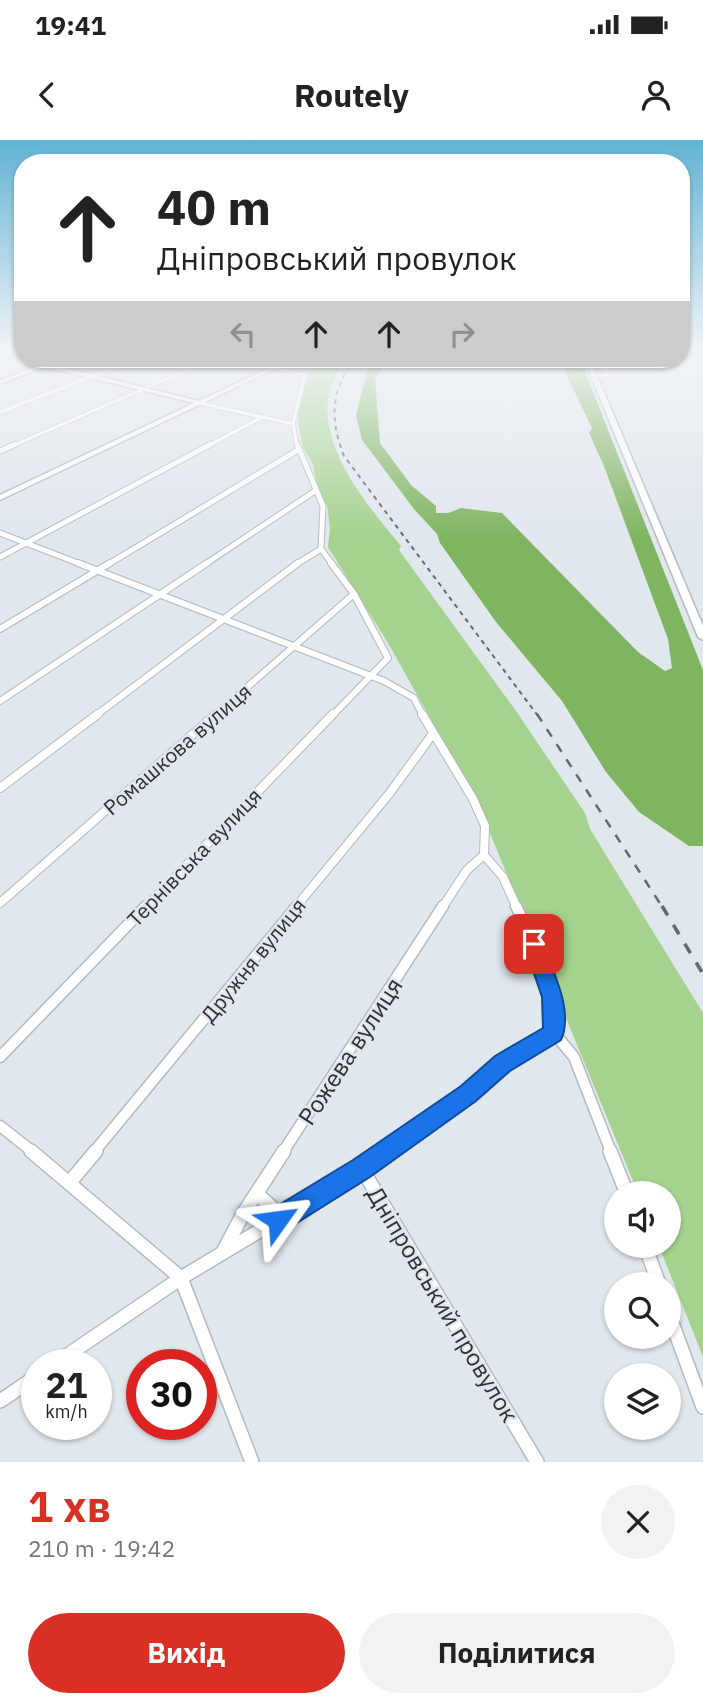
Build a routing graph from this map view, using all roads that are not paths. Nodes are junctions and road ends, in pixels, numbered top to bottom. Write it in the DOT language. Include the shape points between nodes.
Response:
graph roads {
  1 [pos="87,414"];
  2 [pos="177,414"];
  3 [pos="247,414"];
  4 [pos="295,414"];
  5 [pos="609,414"];
  6 [pos="261,417"];
  7 [pos="293,424"];
  8 [pos="298,450"];
  9 [pos="0,451"];
  10 [pos="315,491"];
  11 [pos="0,498"];
  12 [pos="0,533"];
  13 [pos="25,543"];
  14 [pos="321,549"];
  15 [pos="0,557"];
  16 [pos="96,571"];
  17 [pos="354,594"];
  18 [pos="159,595"];
  19 [pos="223,619"];
  20 [pos="0,629"];
  21 [pos="703,637"];
  22 [pos="293,647"];
  23 [pos="370,676"];
  24 [pos="0,701"];
  25 [pos="432,735"];
  26 [pos="0,788"];
  27 [pos="484,855"];
  28 [pos="0,903"];
  29 [pos="554,1033"];
  30 [pos="0,1057"];
  31 [pos="0,1126"];
  32 [pos="362,1169"];
  33 [pos="622,1181"];
  34 [pos="70,1182"];
  35 [pos="257,1194"];
  36 [pos="278,1220"];
  37 [pos="223,1252"];
  38 [pos="181,1278"];
  39 [pos="681,1347"];
  40 [pos="77,1349"];
  41 [pos="21,1387"];
  42 [pos="0,1401"];
  43 [pos="703,1407"];
  44 [pos="252,1462"];
  45 [pos="537,1462"];
  1 -- 9 [label="street"];
  2 -- 11 [label="street"];
  3 -- 6 [label="street"];
  4 -- 7 [label="street"];
  5 -- 21 [label="street"];
  6 -- 7 [label="street"];
  6 -- 13 [label="street"];
  7 -- 8 [label="street"];
  8 -- 10 [label="street" via="309,465"];
  8 -- 16 [label="street"];
  10 -- 14 [label="street" via="325,518"];
  10 -- 18 [label="street"];
  12 -- 13 [label="street"];
  13 -- 15 [label="street"];
  13 -- 16 [label="street"];
  14 -- 17 [label="street"];
  14 -- 19 [label="street"];
  16 -- 18 [label="street"];
  16 -- 20 [label="street"];
  17 -- 22 [label="street, Ромашкова вулиця"];
  17 -- 23 [label="street, Тернівська вулиця" via="388,658"];
  18 -- 19 [label="street"];
  18 -- 24 [label="street"];
  19 -- 22 [label="street"];
  19 -- 26 [label="street"];
  22 -- 23 [label="street"];
  22 -- 28 [label="street, Ромашкова вулиця"];
  23 -- 25 [label="street" via="414,698"];
  23 -- 30 [label="street, Тернівська вулиця"];
  25 -- 27 [label="street" via="485,826"];
  25 -- 34 [label="street, Дружня вулиця" via="389,794"];
  27 -- 29 [label="street" via="503,877 540,958 552,997"];
  27 -- 35 [label="street, Рожева вулиця" via="467,870"];
  29 -- 32 [label="street, Дніпровський провулок" via="502,1064"];
  29 -- 33 [label="street" via="574,1056"];
  31 -- 34 [label="street"];
  32 -- 36 [label="street"];
  32 -- 45 [label="street, Дніпровський провулок"];
  34 -- 38 [label="street"];
  35 -- 36 [label="street" via="275,1210"];
  35 -- 37 [label="street, Рожева вулиця"];
  36 -- 37 [label="street"];
  37 -- 38 [label="street"];
  38 -- 40 [label="street"];
  38 -- 44 [label="street"];
  39 -- 43 [label="street"];
  41 -- 42 [label="street"];
}
